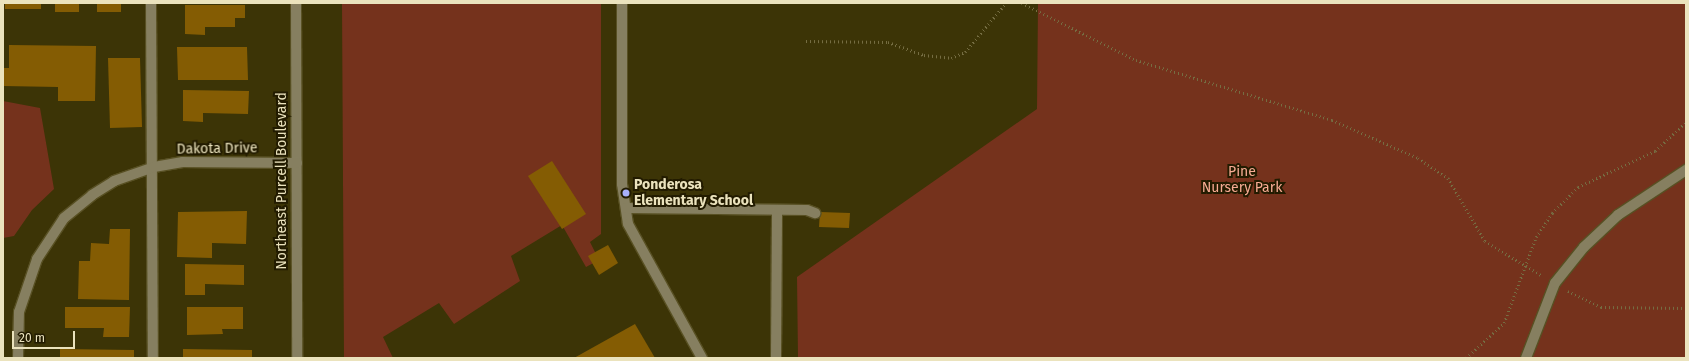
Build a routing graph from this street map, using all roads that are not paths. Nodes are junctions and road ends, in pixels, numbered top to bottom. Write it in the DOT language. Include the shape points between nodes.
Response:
graph roads {
  1 [pos="151,3"];
  2 [pos="296,3"];
  3 [pos="622,3"];
  4 [pos="296,163"];
  5 [pos="154,167"];
  6 [pos="1686,170"];
  7 [pos="626,208"];
  8 [pos="777,210"];
  9 [pos="815,213"];
  10 [pos="18,358"];
  11 [pos="153,358"];
  12 [pos="297,358"];
  13 [pos="702,358"];
  14 [pos="776,358"];
  15 [pos="1526,358"];
  1 -- 5 [label="street"];
  2 -- 4 [label="street, Northeast Purcell Boulevard"];
  3 -- 7 [label="street" via="622,184"];
  4 -- 5 [label="street, Dakota Drive" via="183,162"];
  4 -- 12 [label="street, Northeast Purcell Boulevard"];
  5 -- 10 [label="street, Dakota Drive" via="114,181 64,218 37,259 18,312"];
  5 -- 11 [label="street"];
  6 -- 15 [label="street" via="1618,215 1584,246 1556,283"];
  7 -- 8 [label="street"];
  7 -- 13 [label="street" via="631,230"];
  8 -- 9 [label="street" via="807,210"];
  8 -- 14 [label="street"];
}
